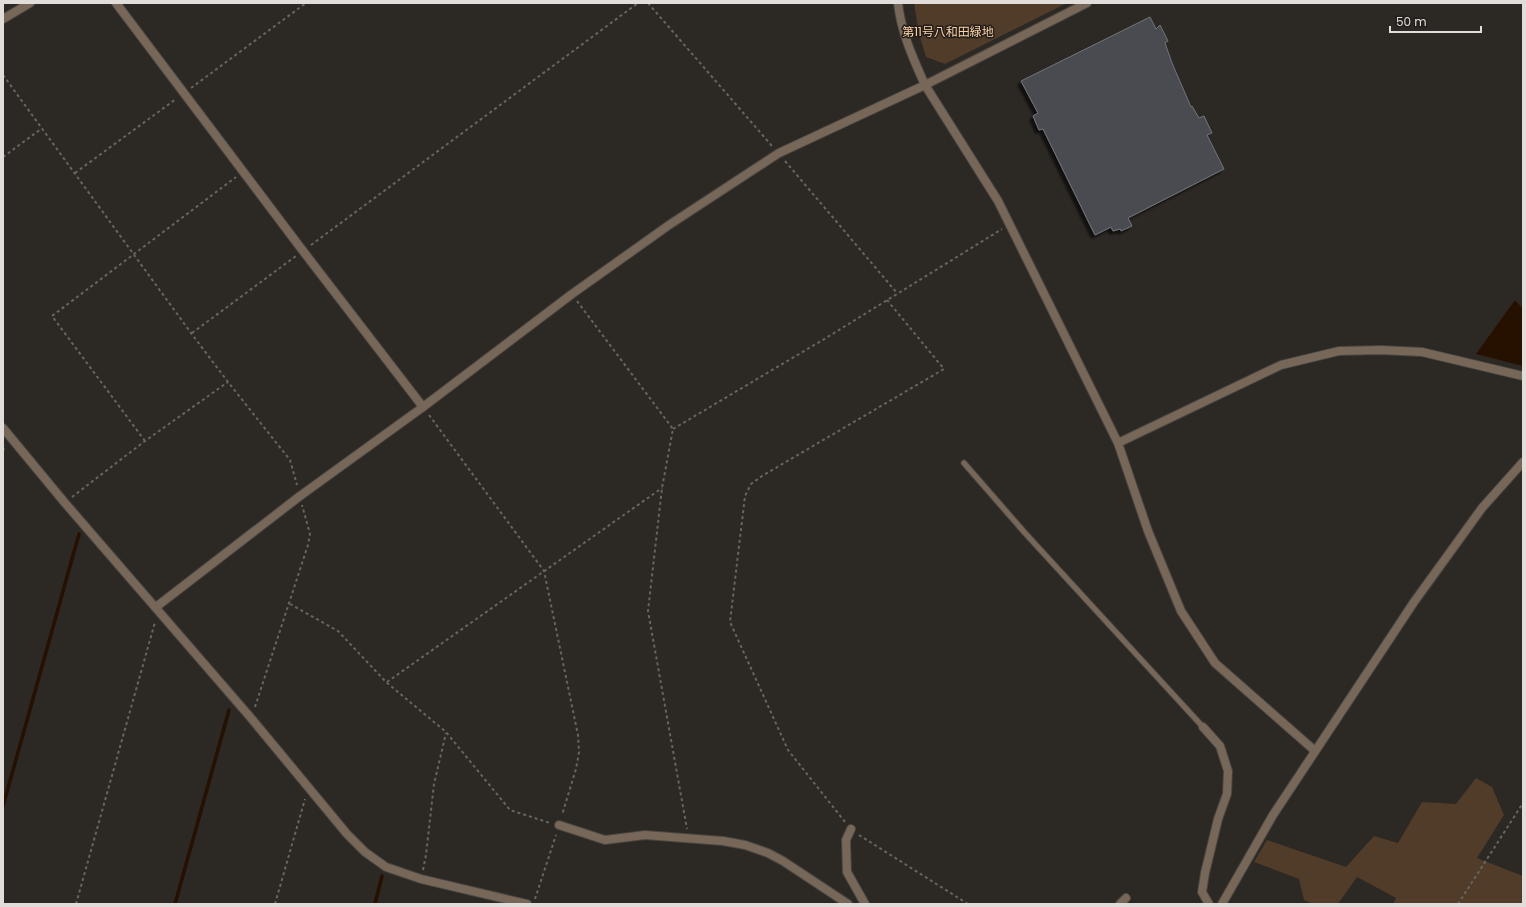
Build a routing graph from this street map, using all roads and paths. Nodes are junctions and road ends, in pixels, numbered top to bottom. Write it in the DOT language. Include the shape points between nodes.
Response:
graph roads {
  1 [pos="30,3"];
  2 [pos="116,3"];
  3 [pos="638,3"];
  4 [pos="648,3"];
  5 [pos="898,3"];
  6 [pos="1087,3"];
  7 [pos="3,19"];
  8 [pos="3,75"];
  9 [pos="925,85"];
  10 [pos="41,129"];
  11 [pos="779,153"];
  12 [pos="3,157"];
  13 [pos="243,172"];
  14 [pos="1009,225"];
  15 [pos="303,251"];
  16 [pos="134,255"];
  17 [pos="897,293"];
  18 [pos="572,294"];
  19 [pos="887,300"];
  20 [pos="191,333"];
  21 [pos="1523,376"];
  22 [pos="228,382"];
  23 [pos="423,407"];
  24 [pos="3,428"];
  25 [pos="673,429"];
  26 [pos="146,441"];
  27 [pos="1118,443"];
  28 [pos="1523,462"];
  29 [pos="964,463"];
  30 [pos="662,488"];
  31 [pos="300,496"];
  32 [pos="65,503"];
  33 [pos="544,571"];
  34 [pos="290,604"];
  35 [pos="156,608"];
  36 [pos="386,682"];
  37 [pos="251,718"];
  38 [pos="1203,727"];
  39 [pos="446,732"];
  40 [pos="1314,750"];
  41 [pos="309,788"];
  42 [pos="1523,803"];
  43 [pos="559,825"];
  44 [pos="850,830"];
  45 [pos="689,838"];
  46 [pos="421,879"];
  47 [pos="76,904"];
  48 [pos="275,904"];
  49 [pos="527,904"];
  50 [pos="534,904"];
  51 [pos="848,904"];
  52 [pos="865,904"];
  53 [pos="968,904"];
  54 [pos="1209,904"];
  55 [pos="1222,904"];
  56 [pos="1458,904"];
  1 -- 7 [label="street"];
  2 -- 13 [label="street"];
  3 -- 15 [label="path"];
  4 -- 11 [label="path"];
  5 -- 9 [label="street" via="907,47"];
  6 -- 9 [label="street"];
  8 -- 10 [label="path"];
  9 -- 11 [label="street"];
  9 -- 14 [label="street" via="998,201"];
  10 -- 12 [label="path"];
  10 -- 16 [label="path"];
  11 -- 17 [label="path"];
  11 -- 18 [label="street" via="669,225"];
  13 -- 15 [label="street"];
  13 -- 16 [label="path"];
  14 -- 17 [label="path"];
  14 -- 27 [label="street"];
  15 -- 20 [label="path"];
  15 -- 23 [label="street"];
  16 -- 20 [label="path"];
  16 -- 26 [label="path" via="52,316"];
  17 -- 19 [label="path"];
  18 -- 23 [label="street"];
  18 -- 25 [label="path"];
  19 -- 25 [label="path"];
  19 -- 44 [label="path" via="944,369 751,484 745,496 730,622 788,750"];
  20 -- 22 [label="path"];
  21 -- 27 [label="street" via="1422,352 1339,352 1281,365"];
  22 -- 26 [label="path"];
  22 -- 31 [label="path" via="290,460"];
  23 -- 31 [label="street"];
  23 -- 33 [label="path"];
  24 -- 32 [label="street"];
  25 -- 30 [label="path"];
  26 -- 32 [label="path"];
  27 -- 40 [label="street" via="1148,531 1181,611 1215,663"];
  28 -- 40 [label="street" via="1482,508 1414,602"];
  29 -- 38 [label="lane"];
  30 -- 33 [label="path"];
  30 -- 45 [label="path" via="648,611"];
  31 -- 34 [label="path" via="310,534"];
  31 -- 35 [label="street"];
  32 -- 35 [label="street"];
  33 -- 36 [label="path"];
  33 -- 43 [label="path" via="578,735 576,769"];
  34 -- 36 [label="path" via="338,631"];
  34 -- 37 [label="path"];
  35 -- 37 [label="street"];
  35 -- 47 [label="path" via="156,619"];
  36 -- 39 [label="path"];
  37 -- 41 [label="street"];
  38 -- 54 [label="street" via="1220,746 1228,771 1227,794 1218,820 1202,892"];
  39 -- 43 [label="path" via="510,810"];
  39 -- 46 [label="path" via="434,784"];
  40 -- 55 [label="street"];
  41 -- 46 [label="street" via="365,852 386,867"];
  41 -- 48 [label="path"];
  42 -- 56 [label="path"];
  43 -- 45 [label="street" via="605,840 645,835"];
  43 -- 50 [label="path"];
  44 -- 52 [label="street" via="846,840 847,872"];
  44 -- 53 [label="path"];
  45 -- 51 [label="street" via="745,845 768,853"];
  46 -- 49 [label="street"];
}
